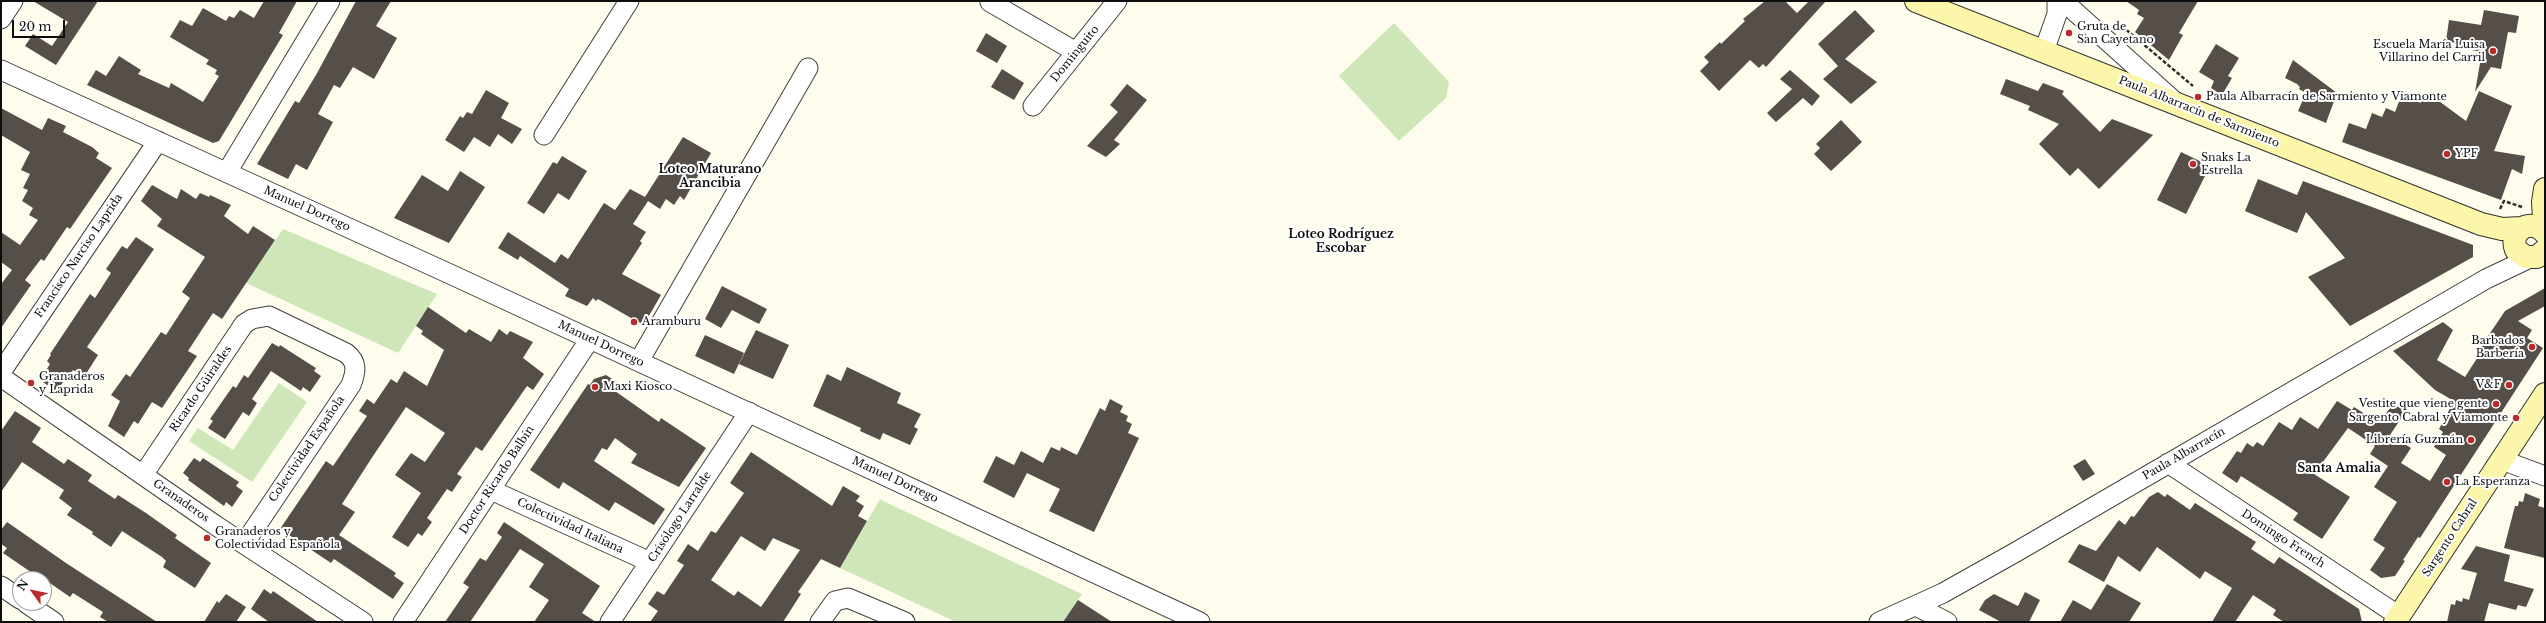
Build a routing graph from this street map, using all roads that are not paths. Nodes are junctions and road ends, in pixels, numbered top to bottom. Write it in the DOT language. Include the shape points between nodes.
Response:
graph roads {
  1 [pos="13,1"];
  2 [pos="330,1"];
  3 [pos="629,1"];
  4 [pos="1117,1"];
  5 [pos="1916,1"];
  6 [pos="2057,1"];
  7 [pos="2063,1"];
  8 [pos="990,2"];
  9 [pos="1,19"];
  10 [pos="2044,51"];
  11 [pos="1076,52"];
  12 [pos="808,68"];
  13 [pos="1,70"];
  14 [pos="2175,102"];
  15 [pos="1033,106"];
  16 [pos="544,135"];
  17 [pos="158,141"];
  18 [pos="227,172"];
  19 [pos="2544,195"];
  20 [pos="2532,243"];
  21 [pos="269,316"];
  22 [pos="590,339"];
  23 [pos="639,361"];
  24 [pos="1,372"];
  25 [pos="1,377"];
  26 [pos="2545,394"];
  27 [pos="749,412"];
  28 [pos="2502,460"];
  29 [pos="2168,463"];
  30 [pos="143,475"];
  31 [pos="2545,476"];
  32 [pos="491,490"];
  33 [pos="244,544"];
  34 [pos="650,562"];
  35 [pos="1,586"];
  36 [pos="12,594"];
  37 [pos="1916,606"];
  38 [pos="35,611"];
  39 [pos="2397,619"];
  40 [pos="46,620"];
  41 [pos="363,622"];
  42 [pos="403,622"];
  43 [pos="610,622"];
  44 [pos="820,622"];
  45 [pos="905,622"];
  46 [pos="1200,622"];
  47 [pos="1878,622"];
  48 [pos="1946,622"];
  1 -- 9 [label="street"];
  2 -- 18 [label="street"];
  3 -- 16 [label="street"];
  4 -- 11 [label="street, Dominguito"];
  5 -- 10 [label="main road, Paula Albarracín de Sarmiento"];
  6 -- 10 [label="street" via="2057,14"];
  7 -- 14 [label="street"];
  8 -- 11 [label="street"];
  10 -- 14 [label="main road, Paula Albarracín de Sarmiento"];
  11 -- 15 [label="street, Dominguito"];
  12 -- 23 [label="street"];
  13 -- 17 [label="street, Manuel Dorrego"];
  14 -- 20 [label="main road, Paula Albarracín de Sarmiento"];
  17 -- 18 [label="street, Manuel Dorrego"];
  17 -- 24 [label="street, Francisco Narciso Laprida"];
  18 -- 22 [label="street, Manuel Dorrego"];
  19 -- 20 [label="main road"];
  20 -- 29 [label="street, Paula Albarracín" via="2505,261 2486,279"];
  21 -- 30 [label="street, Ricardo Güiraldes" via="252,319 244,324"];
  21 -- 33 [label="street, Colectividad Española" via="346,353 354,362 356,371 351,385"];
  22 -- 23 [label="street, Manuel Dorrego"];
  22 -- 32 [label="street, Doctor Ricardo Balbín"];
  23 -- 27 [label="street, Manuel Dorrego"];
  25 -- 30 [label="street, Granaderos"];
  26 -- 28 [label="main road, Sargento Cabral"];
  27 -- 34 [label="street, Crisólogo Larralde"];
  27 -- 46 [label="street, Manuel Dorrego"];
  28 -- 31 [label="street"];
  28 -- 39 [label="main road, Sargento Cabral"];
  29 -- 37 [label="street, Paula Albarracín" via="1990,567"];
  29 -- 39 [label="street, Domingo French"];
  30 -- 33 [label="street, Granaderos"];
  32 -- 34 [label="street, Colectividad Italiana"];
  32 -- 42 [label="street, Doctor Ricardo Balbín"];
  33 -- 41 [label="street, Granaderos"];
  34 -- 43 [label="street, Crisólogo Larralde"];
  35 -- 36 [label="street"];
  37 -- 47 [label="street, Paula Albarracín"];
  37 -- 48 [label="street"];
  38 -- 40 [label="street"];
  44 -- 45 [label="street" via="835,601 842,598 854,599"];
}
